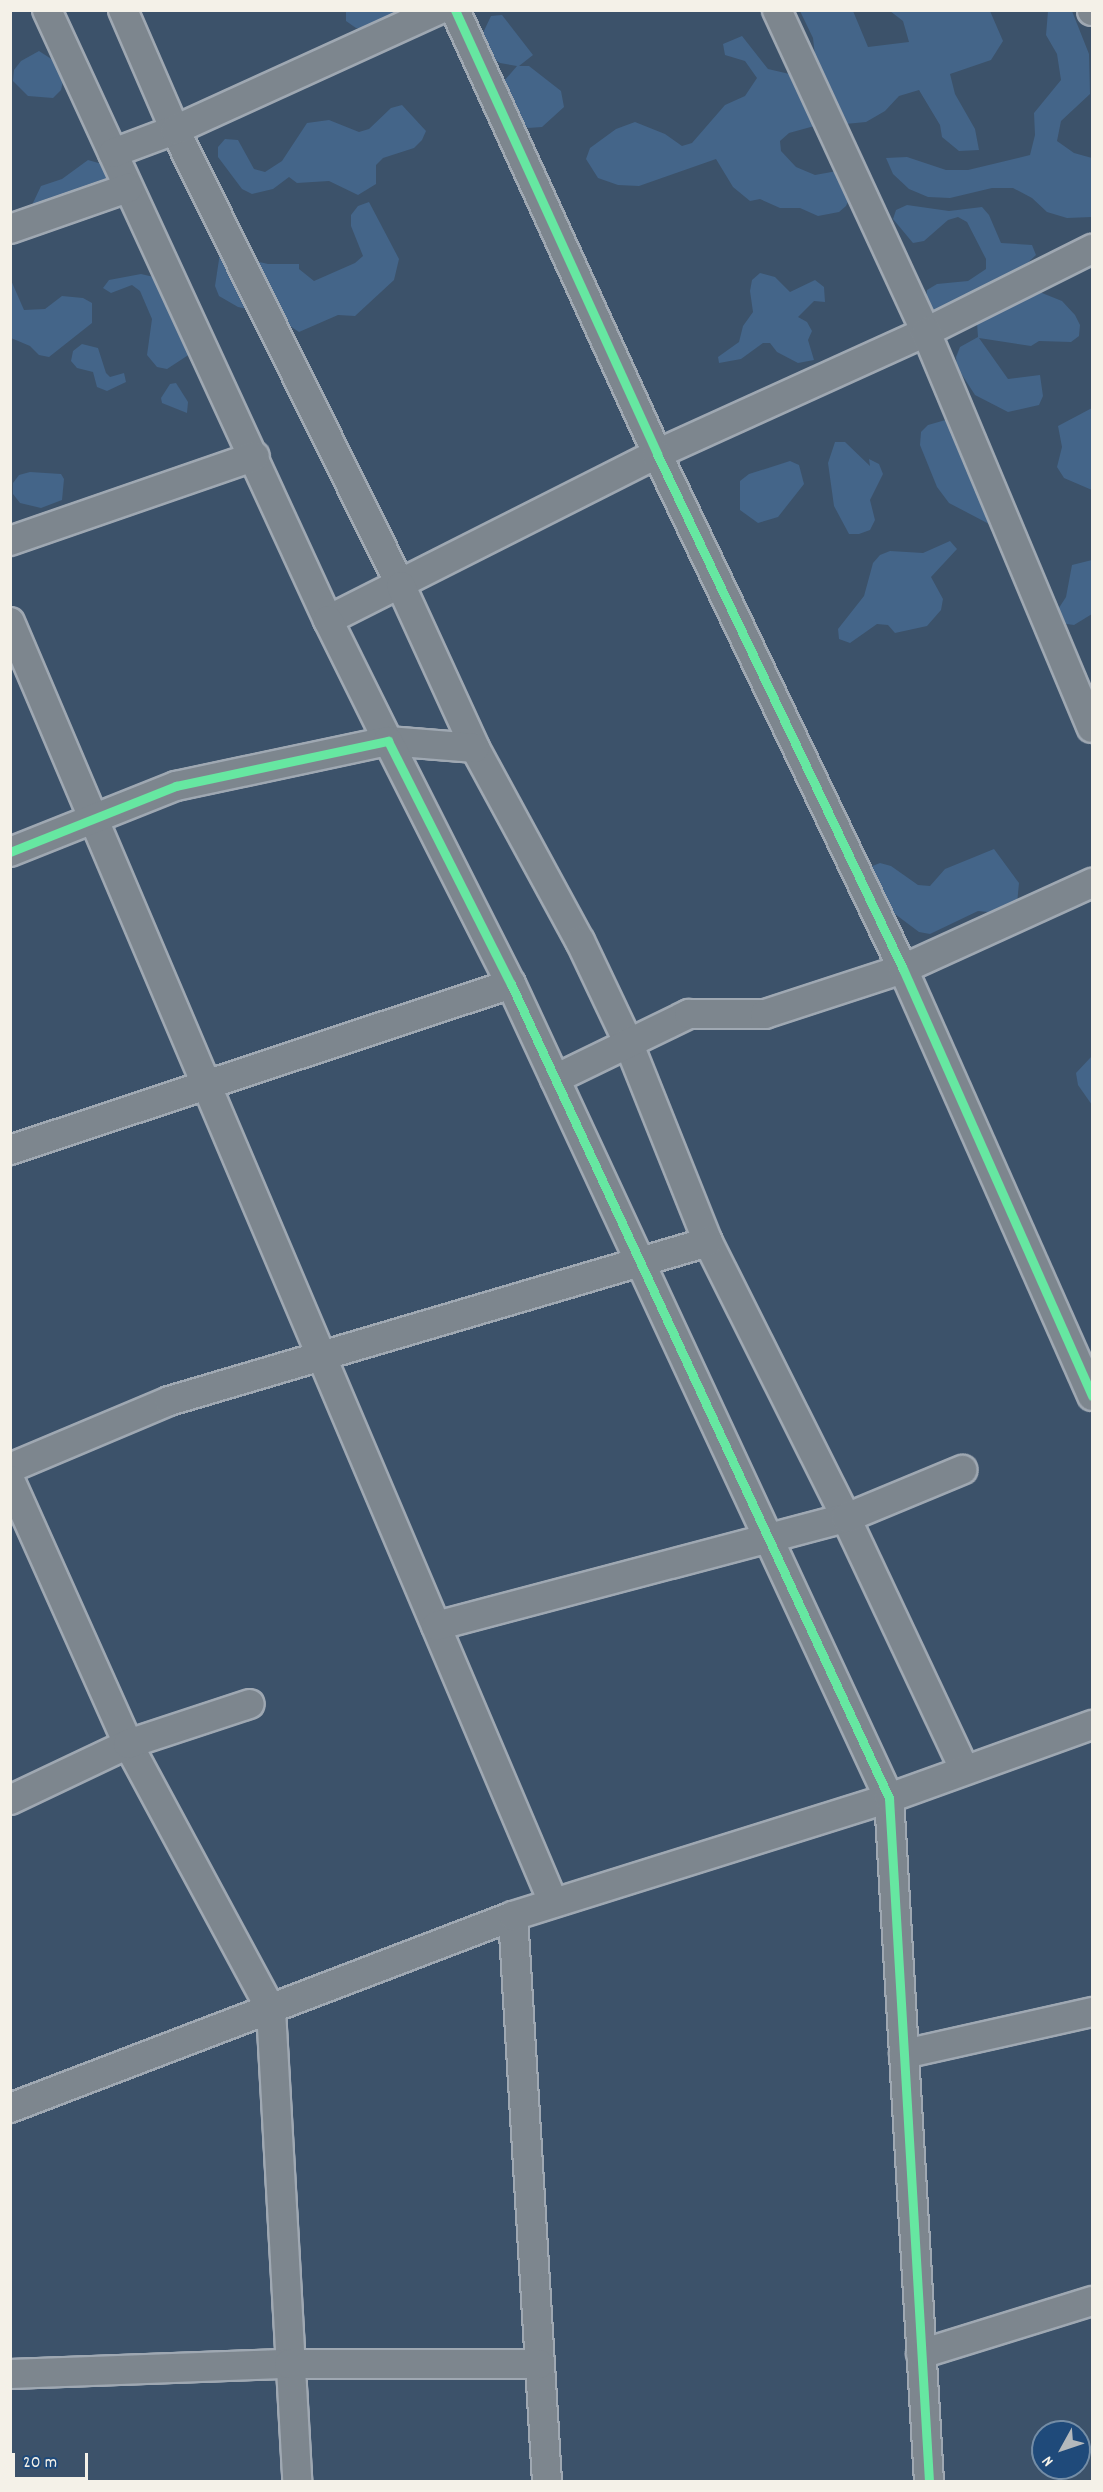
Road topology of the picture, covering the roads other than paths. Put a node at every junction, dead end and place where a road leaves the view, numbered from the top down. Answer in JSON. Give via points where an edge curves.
{"nodes":[{"id":1,"x":47,"y":10,"type":"edge"},
{"id":2,"x":123,"y":10,"type":"edge"},
{"id":3,"x":438,"y":10,"type":"edge"},
{"id":4,"x":455,"y":10,"type":"edge"},
{"id":5,"x":777,"y":10,"type":"edge"},
{"id":6,"x":175,"y":130,"type":"junction"},
{"id":7,"x":113,"y":153,"type":"junction"},
{"id":8,"x":128,"y":188,"type":"junction"},
{"id":9,"x":10,"y":229,"type":"edge"},
{"id":10,"x":1092,"y":249,"type":"edge"},
{"id":11,"x":926,"y":332,"type":"junction"},
{"id":12,"x":657,"y":454,"type":"junction"},
{"id":13,"x":255,"y":456,"type":"junction"},
{"id":14,"x":10,"y":541,"type":"edge"},
{"id":15,"x":401,"y":586,"type":"junction"},
{"id":16,"x":328,"y":620,"type":"junction"},
{"id":17,"x":10,"y":622,"type":"edge"},
{"id":18,"x":1092,"y":728,"type":"edge"},
{"id":19,"x":388,"y":741,"type":"junction"},
{"id":20,"x":475,"y":748,"type":"junction"},
{"id":21,"x":96,"y":816,"type":"junction"},
{"id":22,"x":10,"y":852,"type":"edge"},
{"id":23,"x":1092,"y":883,"type":"edge"},
{"id":24,"x":903,"y":969,"type":"junction"},
{"id":25,"x":511,"y":984,"type":"junction"},
{"id":26,"x":627,"y":1042,"type":"junction"},
{"id":27,"x":555,"y":1079,"type":"junction"},
{"id":28,"x":208,"y":1084,"type":"junction"},
{"id":29,"x":10,"y":1150,"type":"edge"},
{"id":30,"x":708,"y":1242,"type":"junction"},
{"id":31,"x":640,"y":1264,"type":"junction"},
{"id":32,"x":323,"y":1356,"type":"junction"},
{"id":33,"x":1092,"y":1396,"type":"edge"},
{"id":34,"x":10,"y":1468,"type":"edge"},
{"id":35,"x":962,"y":1470,"type":"dead end"},
{"id":36,"x":10,"y":1480,"type":"edge"},
{"id":37,"x":846,"y":1518,"type":"junction"},
{"id":38,"x":768,"y":1537,"type":"junction"},
{"id":39,"x":436,"y":1626,"type":"junction"},
{"id":40,"x":250,"y":1704,"type":"dead end"},
{"id":41,"x":1092,"y":1725,"type":"edge"},
{"id":42,"x":128,"y":1744,"type":"junction"},
{"id":43,"x":964,"y":1769,"type":"junction"},
{"id":44,"x":889,"y":1798,"type":"junction"},
{"id":45,"x":10,"y":1800,"type":"edge"},
{"id":46,"x":554,"y":1902,"type":"junction"},
{"id":47,"x":513,"y":1916,"type":"junction"},
{"id":48,"x":271,"y":2010,"type":"junction"},
{"id":49,"x":1092,"y":2012,"type":"edge"},
{"id":50,"x":904,"y":2054,"type":"junction"},
{"id":51,"x":10,"y":2108,"type":"edge"},
{"id":52,"x":1092,"y":2301,"type":"edge"},
{"id":53,"x":921,"y":2354,"type":"junction"},
{"id":54,"x":289,"y":2364,"type":"junction"},
{"id":55,"x":538,"y":2364,"type":"junction"},
{"id":56,"x":10,"y":2374,"type":"edge"},
{"id":57,"x":297,"y":2481,"type":"edge"},
{"id":58,"x":547,"y":2481,"type":"edge"},
{"id":59,"x":929,"y":2481,"type":"edge"}],
"edges":[{"from":1,"to":7,"type":"street"},
{"from":2,"to":6,"type":"street"},
{"from":3,"to":6,"type":"street"},
{"from":4,"to":12,"type":"street"},
{"from":5,"to":11,"type":"street"},
{"from":6,"to":7,"type":"street"},
{"from":6,"to":15,"type":"street"},
{"from":7,"to":8,"type":"street"},
{"from":8,"to":9,"type":"street"},
{"from":8,"to":13,"type":"street"},
{"from":10,"to":11,"type":"street"},
{"from":11,"to":12,"type":"street"},
{"from":11,"to":18,"type":"street"},
{"from":12,"to":15,"type":"street"},
{"from":12,"to":24,"type":"street"},
{"from":13,"to":14,"type":"street"},
{"from":13,"to":16,"type":"street"},
{"from":15,"to":16,"type":"street"},
{"from":15,"to":20,"type":"street"},
{"from":16,"to":19,"type":"street"},
{"from":17,"to":21,"type":"street"},
{"from":19,"to":20,"type":"street"},
{"from":19,"to":21,"type":"street","via":[[176,786]]},
{"from":19,"to":25,"type":"street"},
{"from":20,"to":26,"type":"street","via":[[580,940]]},
{"from":21,"to":22,"type":"street"},
{"from":21,"to":28,"type":"street"},
{"from":23,"to":24,"type":"street"},
{"from":24,"to":26,"type":"street","via":[[765,1014],[689,1014]]},
{"from":24,"to":33,"type":"street"},
{"from":25,"to":27,"type":"street"},
{"from":25,"to":28,"type":"street"},
{"from":26,"to":27,"type":"street"},
{"from":26,"to":30,"type":"street"},
{"from":27,"to":31,"type":"street"},
{"from":28,"to":29,"type":"street"},
{"from":28,"to":32,"type":"street"},
{"from":30,"to":31,"type":"street"},
{"from":30,"to":37,"type":"street"},
{"from":31,"to":32,"type":"street"},
{"from":31,"to":38,"type":"street"},
{"from":32,"to":34,"type":"street","via":[[169,1401]]},
{"from":32,"to":39,"type":"street"},
{"from":35,"to":37,"type":"street"},
{"from":36,"to":42,"type":"street"},
{"from":37,"to":38,"type":"street"},
{"from":37,"to":43,"type":"street"},
{"from":38,"to":39,"type":"street"},
{"from":38,"to":44,"type":"street"},
{"from":39,"to":46,"type":"street"},
{"from":40,"to":42,"type":"street"},
{"from":41,"to":43,"type":"street"},
{"from":42,"to":45,"type":"street"},
{"from":42,"to":48,"type":"street"},
{"from":43,"to":44,"type":"street"},
{"from":44,"to":46,"type":"street"},
{"from":44,"to":50,"type":"street"},
{"from":46,"to":47,"type":"street"},
{"from":47,"to":48,"type":"street"},
{"from":47,"to":55,"type":"street"},
{"from":48,"to":51,"type":"street"},
{"from":48,"to":54,"type":"street"},
{"from":49,"to":50,"type":"street"},
{"from":50,"to":53,"type":"street"},
{"from":52,"to":53,"type":"street"},
{"from":53,"to":59,"type":"street"},
{"from":54,"to":55,"type":"street"},
{"from":54,"to":56,"type":"street"},
{"from":54,"to":57,"type":"street"},
{"from":55,"to":58,"type":"street"}]}
